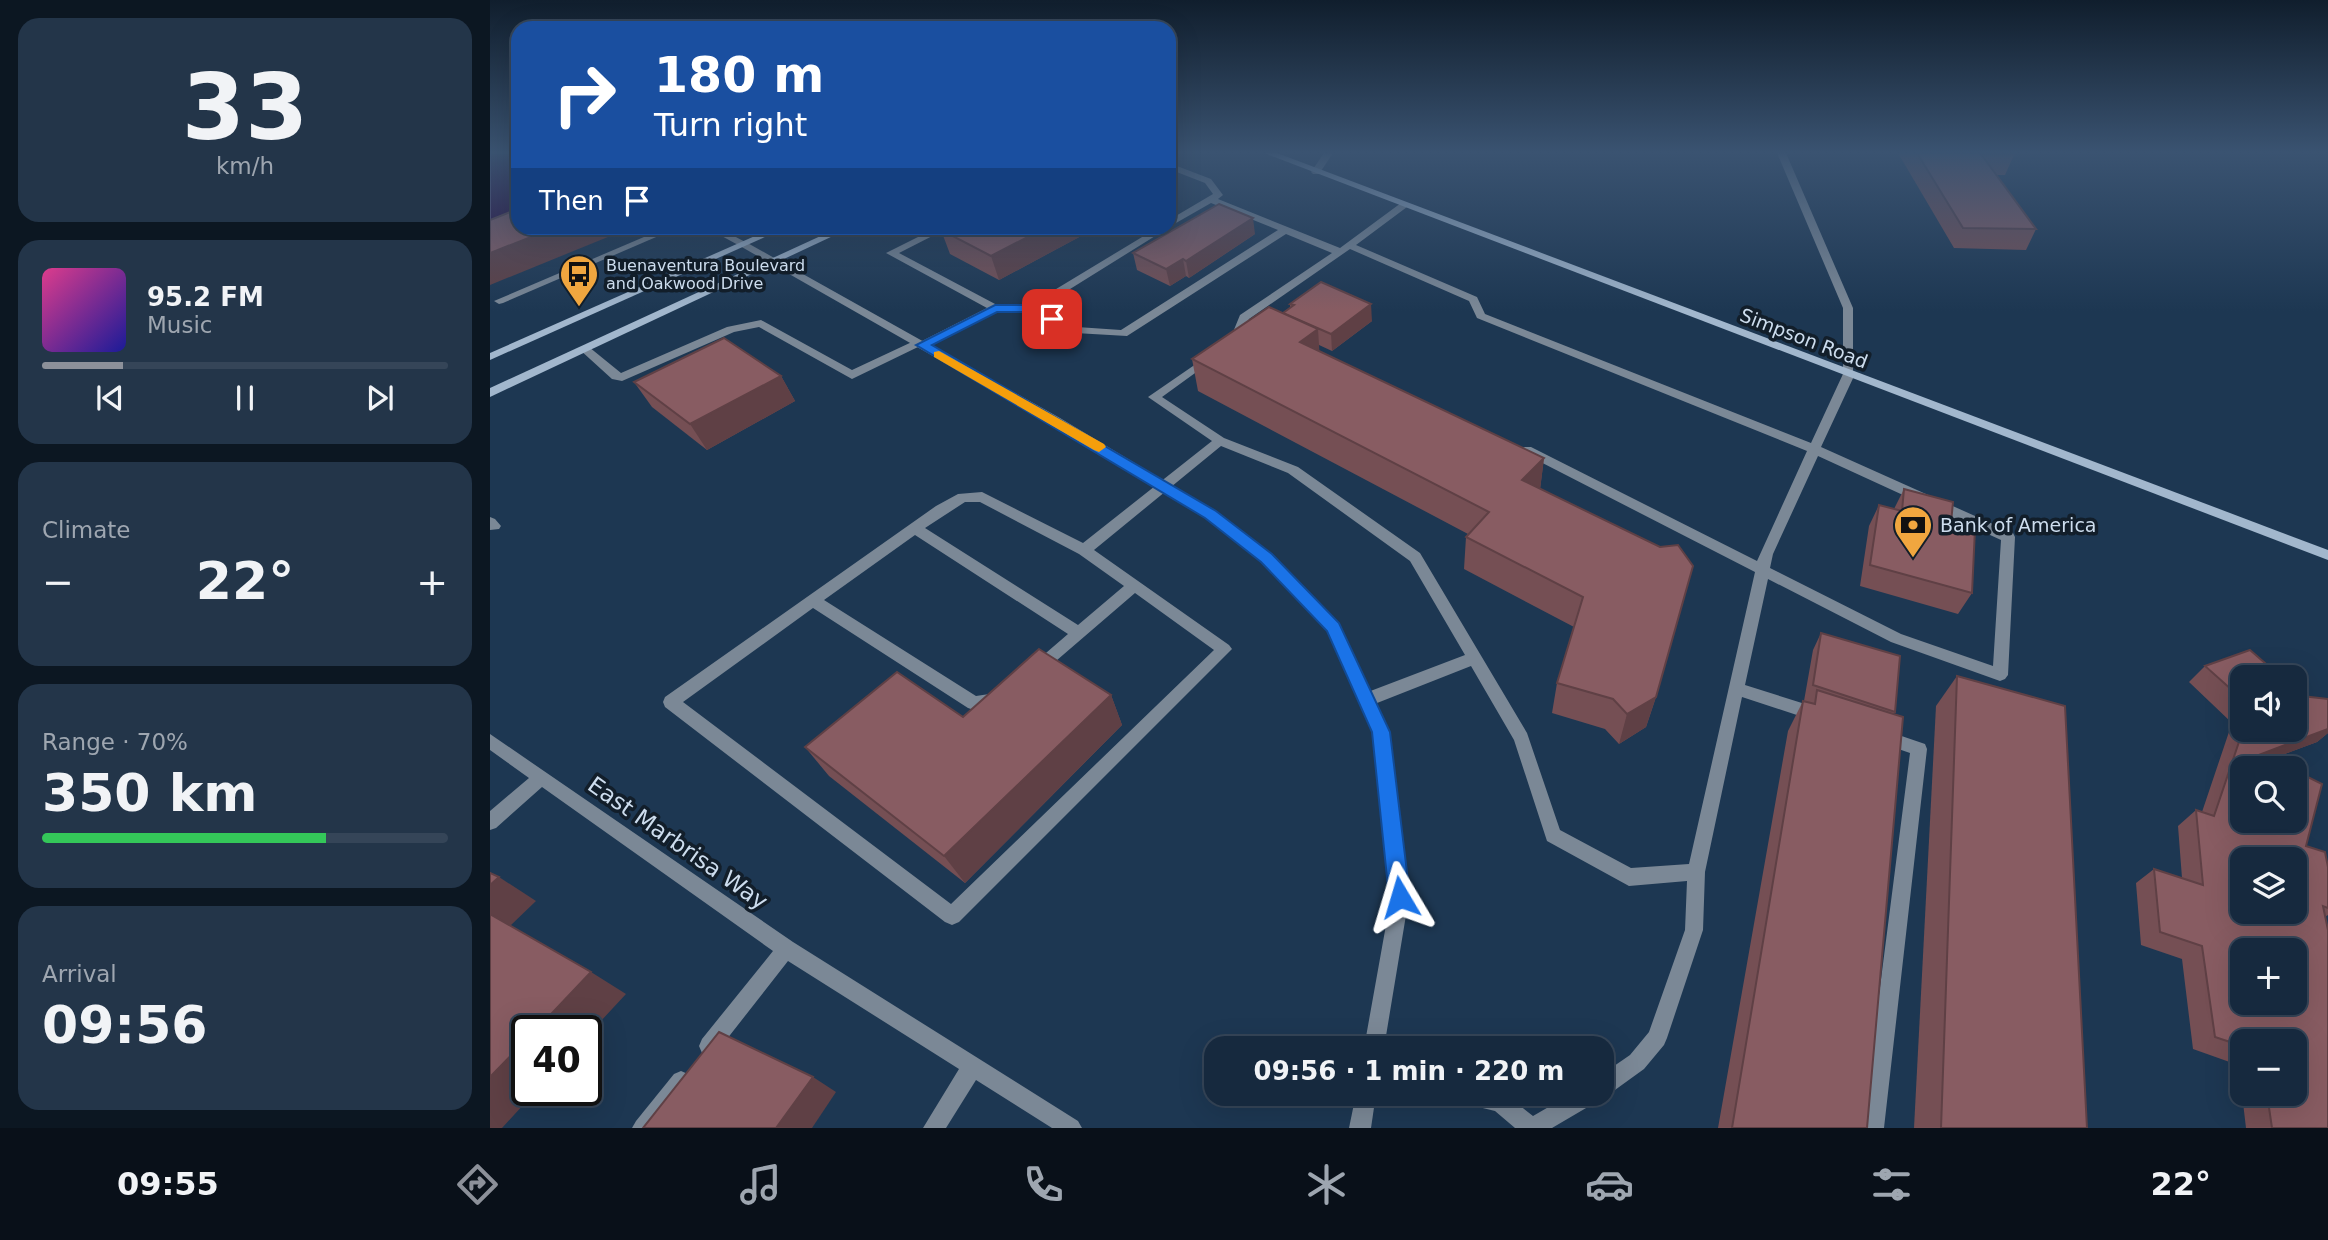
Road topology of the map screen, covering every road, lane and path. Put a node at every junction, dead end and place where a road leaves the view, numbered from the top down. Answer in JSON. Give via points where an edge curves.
{"nodes":[{"id":1,"x":1200,"y":206,"type":"edge"},
{"id":2,"x":1224,"y":206,"type":"edge"},
{"id":3,"x":1403,"y":206,"type":"edge"},
{"id":4,"x":1406,"y":206,"type":"edge"},
{"id":5,"x":1804,"y":206,"type":"edge"},
{"id":6,"x":1176,"y":220,"type":"edge"},
{"id":7,"x":1285,"y":230,"type":"junction"},
{"id":8,"x":655,"y":235,"type":"edge"},
{"id":9,"x":726,"y":235,"type":"edge"},
{"id":10,"x":764,"y":235,"type":"edge"},
{"id":11,"x":831,"y":235,"type":"edge"},
{"id":12,"x":928,"y":235,"type":"edge"},
{"id":13,"x":1152,"y":235,"type":"edge"},
{"id":14,"x":744,"y":244,"type":"junction"},
{"id":15,"x":1345,"y":249,"type":"junction"},
{"id":16,"x":775,"y":262,"type":"junction"},
{"id":17,"x":499,"y":301,"type":"dead end"},
{"id":18,"x":995,"y":308,"type":"junction"},
{"id":19,"x":1030,"y":309,"type":"junction"},
{"id":20,"x":920,"y":344,"type":"junction"},
{"id":21,"x":585,"y":349,"type":"junction"},
{"id":22,"x":490,"y":357,"type":"edge"},
{"id":23,"x":1849,"y":374,"type":"junction"},
{"id":24,"x":490,"y":393,"type":"edge"},
{"id":25,"x":1220,"y":441,"type":"junction"},
{"id":26,"x":1518,"y":446,"type":"edge"},
{"id":27,"x":1814,"y":450,"type":"junction"},
{"id":28,"x":1164,"y":486,"type":"junction"},
{"id":29,"x":915,"y":528,"type":"junction"},
{"id":30,"x":1084,"y":550,"type":"junction"},
{"id":31,"x":2328,"y":555,"type":"edge"},
{"id":32,"x":1762,"y":569,"type":"junction"},
{"id":33,"x":1134,"y":586,"type":"junction"},
{"id":34,"x":814,"y":601,"type":"junction"},
{"id":35,"x":1078,"y":633,"type":"junction"},
{"id":36,"x":1474,"y":658,"type":"junction"},
{"id":37,"x":1029,"y":676,"type":"edge"},
{"id":38,"x":1736,"y":689,"type":"junction"},
{"id":39,"x":1009,"y":692,"type":"edge"},
{"id":40,"x":1366,"y":700,"type":"junction"},
{"id":41,"x":1828,"y":719,"type":"edge"},
{"id":42,"x":1867,"y":732,"type":"edge"},
{"id":43,"x":490,"y":741,"type":"edge"},
{"id":44,"x":542,"y":777,"type":"junction"},
{"id":45,"x":490,"y":822,"type":"edge"},
{"id":46,"x":1696,"y":872,"type":"junction"},
{"id":47,"x":786,"y":948,"type":"junction"},
{"id":48,"x":1376,"y":1036,"type":"edge"},
{"id":49,"x":973,"y":1066,"type":"junction"},
{"id":50,"x":1614,"y":1079,"type":"edge"},
{"id":51,"x":1364,"y":1106,"type":"edge"},
{"id":52,"x":1505,"y":1106,"type":"edge"},
{"id":53,"x":1570,"y":1106,"type":"edge"},
{"id":54,"x":643,"y":1128,"type":"edge"},
{"id":55,"x":934,"y":1128,"type":"edge"},
{"id":56,"x":1071,"y":1128,"type":"edge"},
{"id":57,"x":1360,"y":1128,"type":"edge"},
{"id":58,"x":1532,"y":1128,"type":"edge"},
{"id":59,"x":1873,"y":1128,"type":"edge"}],
"edges":[{"from":1,"to":6,"type":"street"},
{"from":2,"to":7,"type":"street"},
{"from":3,"to":15,"type":"street"},
{"from":4,"to":23,"type":"main road","name":"Simpson Road"},
{"from":5,"to":23,"type":"street","via":[[1848,308]]},
{"from":7,"to":15,"type":"street"},
{"from":7,"to":19,"type":"street","via":[[1123,334],[1075,330]]},
{"from":8,"to":17,"type":"street"},
{"from":9,"to":14,"type":"street"},
{"from":10,"to":14,"type":"main road"},
{"from":11,"to":16,"type":"main road"},
{"from":12,"to":18,"type":"street","via":[[891,253]]},
{"from":13,"to":19,"type":"street"},
{"from":14,"to":16,"type":"street"},
{"from":14,"to":22,"type":"main road"},
{"from":15,"to":25,"type":"street","via":[[1250,320],[1236,339],[1154,397]]},
{"from":15,"to":27,"type":"street","via":[[1473,299],[1481,316]]},
{"from":16,"to":20,"type":"street"},
{"from":16,"to":21,"type":"main road"},
{"from":18,"to":19,"type":"street"},
{"from":18,"to":20,"type":"street"},
{"from":20,"to":21,"type":"street","via":[[852,375],[761,323],[730,329],[622,377]]},
{"from":20,"to":28,"type":"street"},
{"from":21,"to":24,"type":"main road"},
{"from":23,"to":27,"type":"street"},
{"from":23,"to":31,"type":"main road","name":"Simpson Road"},
{"from":25,"to":28,"type":"street"},
{"from":25,"to":36,"type":"street","via":[[1293,470],[1415,557]]},
{"from":26,"to":32,"type":"street"},
{"from":27,"to":32,"type":"street"},
{"from":27,"to":32,"type":"street","via":[[2008,537],[2000,675],[1896,638]]},
{"from":28,"to":30,"type":"street"},
{"from":28,"to":40,"type":"street","via":[[1266,558],[1333,627]]},
{"from":29,"to":30,"type":"street","via":[[963,498],[982,497]]},
{"from":29,"to":34,"type":"street"},
{"from":29,"to":35,"type":"street"},
{"from":30,"to":33,"type":"street"},
{"from":32,"to":38,"type":"street"},
{"from":33,"to":34,"type":"street","via":[[1224,649],[952,916],[671,702]]},
{"from":33,"to":35,"type":"street"},
{"from":34,"to":39,"type":"street","via":[[974,703],[994,702]]},
{"from":35,"to":37,"type":"street"},
{"from":36,"to":40,"type":"street"},
{"from":36,"to":46,"type":"street","via":[[1521,738],[1553,835],[1629,877]]},
{"from":38,"to":41,"type":"street"},
{"from":38,"to":46,"type":"street"},
{"from":40,"to":48,"type":"street","via":[[1381,732],[1400,897]]},
{"from":42,"to":59,"type":"street","via":[[1919,748]]},
{"from":43,"to":44,"type":"street","name":"East Marbrisa Way"},
{"from":44,"to":45,"type":"street"},
{"from":44,"to":47,"type":"street","name":"East Marbrisa Way"},
{"from":46,"to":50,"type":"street","via":[[1694,929],[1657,1038],[1637,1062]]},
{"from":47,"to":49,"type":"street","name":"East Marbrisa Way"},
{"from":47,"to":54,"type":"street"},
{"from":49,"to":55,"type":"street"},
{"from":49,"to":56,"type":"street","name":"East Marbrisa Way"},
{"from":51,"to":57,"type":"street"},
{"from":52,"to":58,"type":"street"},
{"from":53,"to":58,"type":"street"}]}
